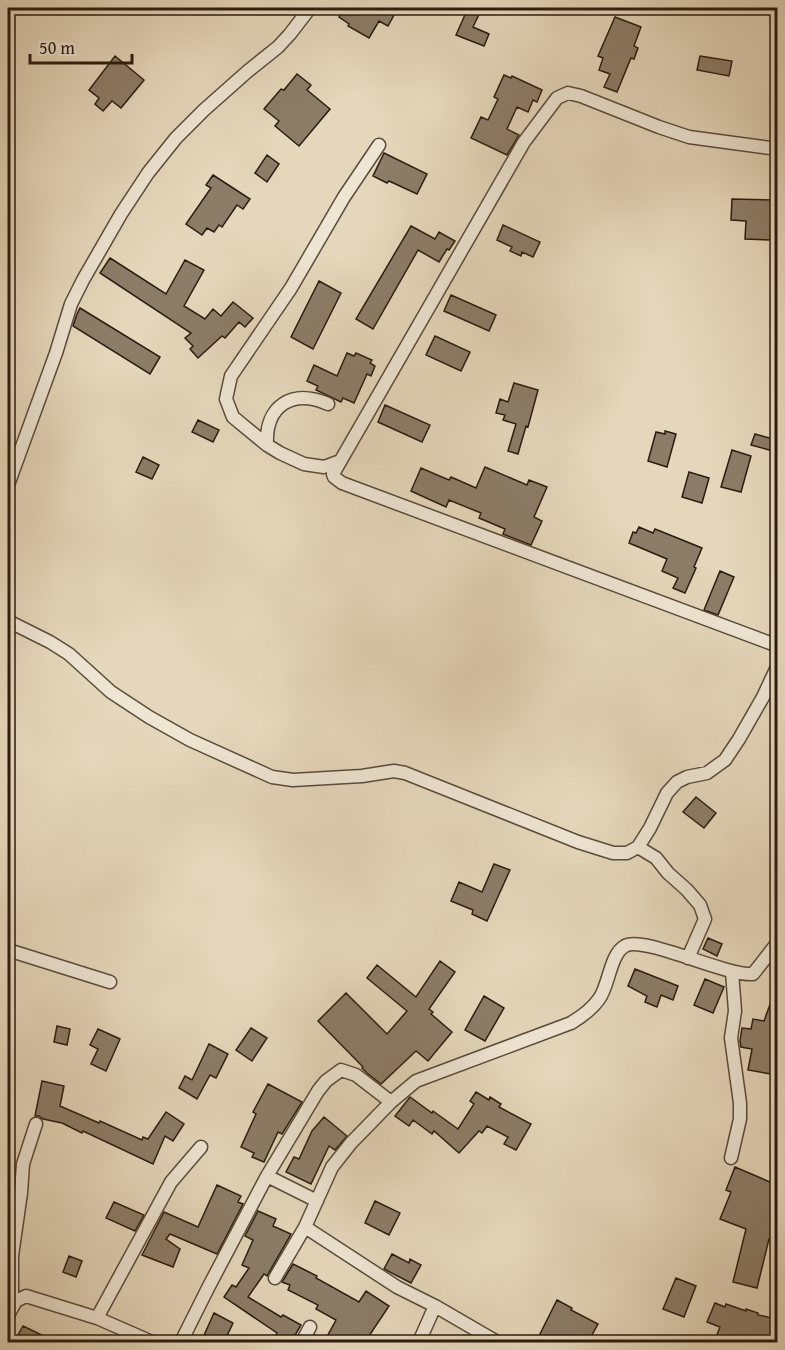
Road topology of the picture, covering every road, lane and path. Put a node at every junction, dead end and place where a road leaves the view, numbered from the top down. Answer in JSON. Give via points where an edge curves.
{"nodes":[{"id":1,"x":310,"y":8,"type":"edge"},
{"id":2,"x":379,"y":145,"type":"dead end"},
{"id":3,"x":777,"y":149,"type":"edge"},
{"id":4,"x":328,"y":404,"type":"dead end"},
{"id":5,"x":267,"y":445,"type":"junction"},
{"id":6,"x":340,"y":461,"type":"junction"},
{"id":7,"x":8,"y":484,"type":"edge"},
{"id":8,"x":8,"y":621,"type":"edge"},
{"id":9,"x":777,"y":646,"type":"edge"},
{"id":10,"x":777,"y":665,"type":"edge"},
{"id":11,"x":638,"y":847,"type":"junction"},
{"id":12,"x":777,"y":942,"type":"edge"},
{"id":13,"x":8,"y":950,"type":"edge"},
{"id":14,"x":688,"y":958,"type":"junction"},
{"id":15,"x":732,"y":972,"type":"junction"},
{"id":16,"x":110,"y":982,"type":"dead end"},
{"id":17,"x":391,"y":1101,"type":"junction"},
{"id":18,"x":36,"y":1124,"type":"dead end"},
{"id":19,"x":201,"y":1147,"type":"dead end"},
{"id":20,"x":731,"y":1158,"type":"dead end"},
{"id":21,"x":267,"y":1176,"type":"junction"},
{"id":22,"x":317,"y":1201,"type":"junction"},
{"id":23,"x":305,"y":1227,"type":"junction"},
{"id":24,"x":275,"y":1278,"type":"dead end"},
{"id":25,"x":435,"y":1306,"type":"junction"},
{"id":26,"x":10,"y":1311,"type":"edge"},
{"id":27,"x":97,"y":1318,"type":"junction"},
{"id":28,"x":310,"y":1327,"type":"dead end"},
{"id":29,"x":152,"y":1342,"type":"edge"},
{"id":30,"x":181,"y":1342,"type":"edge"},
{"id":31,"x":302,"y":1342,"type":"edge"},
{"id":32,"x":419,"y":1342,"type":"edge"},
{"id":33,"x":496,"y":1342,"type":"edge"}],
"edges":[{"from":1,"to":7,"type":"street","via":[[278,46],[176,138],[121,214],[71,304]]},
{"from":2,"to":5,"type":"street","via":[[291,288],[231,376],[226,399],[233,417]]},
{"from":3,"to":6,"type":"street","via":[[689,137],[581,96],[568,93],[557,98],[524,142]]},
{"from":4,"to":5,"type":"street","via":[[302,397],[278,408],[266,432]]},
{"from":5,"to":6,"type":"street","via":[[304,464],[324,467]]},
{"from":6,"to":9,"type":"street","via":[[333,474],[342,483]]},
{"from":8,"to":11,"type":"street","via":[[69,654],[111,692],[149,717],[272,777],[293,780],[405,773],[578,842],[613,853],[627,853]]},
{"from":10,"to":11,"type":"street","via":[[763,697],[725,760],[707,773],[677,782]]},
{"from":11,"to":14,"type":"street","via":[[656,858],[700,905],[705,919]]},
{"from":12,"to":15,"type":"street","via":[[753,974]]},
{"from":13,"to":16,"type":"street"},
{"from":14,"to":15,"type":"street"},
{"from":14,"to":17,"type":"street","via":[[653,947],[626,945],[618,953],[600,999],[577,1020],[416,1081]]},
{"from":15,"to":20,"type":"street","via":[[735,1011],[731,1038],[740,1119]]},
{"from":17,"to":21,"type":"street","via":[[356,1075],[341,1070],[318,1091]]},
{"from":17,"to":22,"type":"street","via":[[332,1167]]},
{"from":18,"to":26,"type":"street","via":[[23,1164]]},
{"from":19,"to":27,"type":"street","via":[[171,1182]]},
{"from":21,"to":22,"type":"street"},
{"from":21,"to":30,"type":"street"},
{"from":22,"to":23,"type":"street"},
{"from":23,"to":24,"type":"street"},
{"from":23,"to":25,"type":"street"},
{"from":25,"to":32,"type":"street"},
{"from":25,"to":33,"type":"street"},
{"from":26,"to":27,"type":"street","via":[[16,1301],[26,1296]]},
{"from":27,"to":29,"type":"street"},
{"from":28,"to":31,"type":"street"}]}
